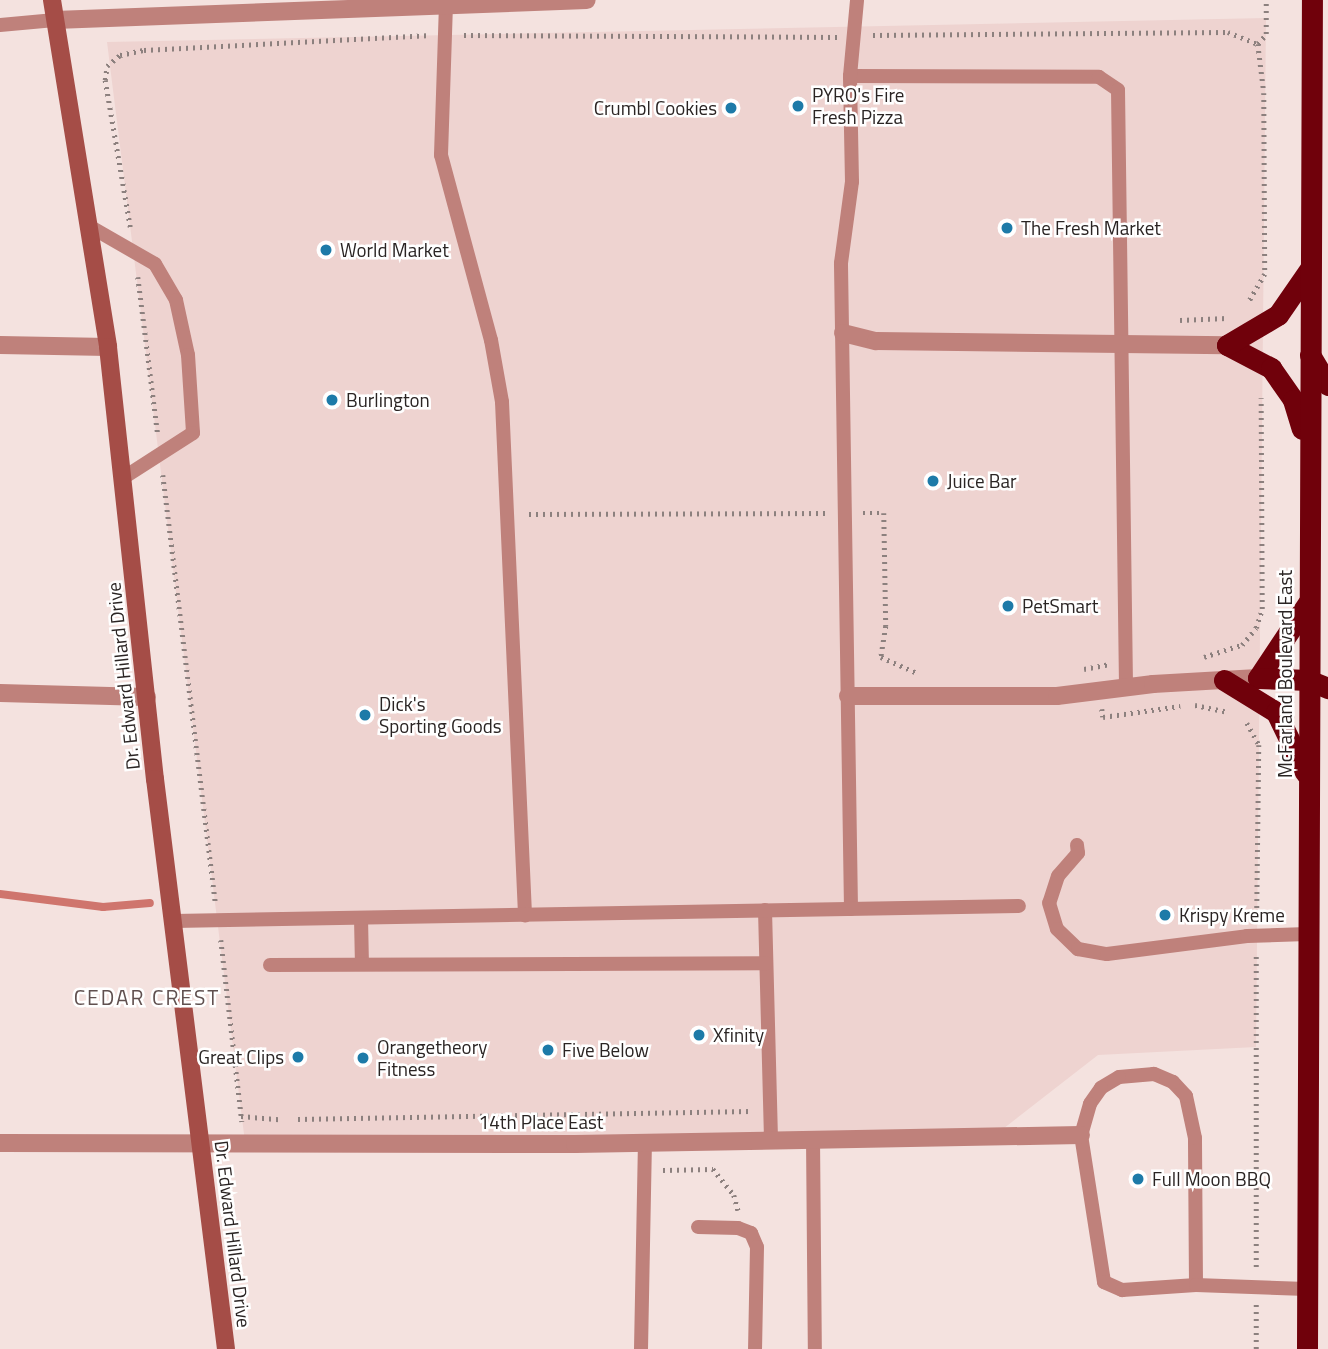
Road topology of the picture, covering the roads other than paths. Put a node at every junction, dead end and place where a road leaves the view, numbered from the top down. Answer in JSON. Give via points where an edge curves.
{"nodes":[{"id":1,"x":51,"y":0,"type":"edge"},
{"id":2,"x":587,"y":0,"type":"edge"},
{"id":3,"x":857,"y":0,"type":"edge"},
{"id":4,"x":1312,"y":0,"type":"edge"},
{"id":5,"x":446,"y":4,"type":"junction"},
{"id":6,"x":55,"y":20,"type":"junction"},
{"id":7,"x":0,"y":25,"type":"edge"},
{"id":8,"x":850,"y":76,"type":"junction"},
{"id":9,"x":89,"y":226,"type":"junction"},
{"id":10,"x":1309,"y":270,"type":"junction"},
{"id":11,"x":843,"y":333,"type":"junction"},
{"id":12,"x":0,"y":345,"type":"edge"},
{"id":13,"x":1227,"y":345,"type":"junction"},
{"id":14,"x":1121,"y":346,"type":"junction"},
{"id":15,"x":108,"y":347,"type":"junction"},
{"id":16,"x":1309,"y":353,"type":"junction"},
{"id":17,"x":1328,"y":385,"type":"edge"},
{"id":18,"x":1308,"y":447,"type":"junction"},
{"id":19,"x":122,"y":478,"type":"junction"},
{"id":20,"x":1308,"y":603,"type":"junction"},
{"id":21,"x":1258,"y":678,"type":"junction"},
{"id":22,"x":1224,"y":680,"type":"junction"},
{"id":23,"x":1308,"y":680,"type":"junction"},
{"id":24,"x":1126,"y":688,"type":"junction"},
{"id":25,"x":1328,"y":688,"type":"edge"},
{"id":26,"x":0,"y":693,"type":"edge"},
{"id":27,"x":848,"y":696,"type":"junction"},
{"id":28,"x":147,"y":697,"type":"junction"},
{"id":29,"x":1307,"y":776,"type":"junction"},
{"id":30,"x":1077,"y":845,"type":"dead end"},
{"id":31,"x":1019,"y":906,"type":"dead end"},
{"id":32,"x":851,"y":909,"type":"junction"},
{"id":33,"x":765,"y":910,"type":"junction"},
{"id":34,"x":524,"y":915,"type":"junction"},
{"id":35,"x":361,"y":918,"type":"junction"},
{"id":36,"x":174,"y":921,"type":"junction"},
{"id":37,"x":1307,"y":934,"type":"junction"},
{"id":38,"x":766,"y":963,"type":"junction"},
{"id":39,"x":362,"y":964,"type":"junction"},
{"id":40,"x":270,"y":965,"type":"dead end"},
{"id":41,"x":1081,"y":1135,"type":"junction"},
{"id":42,"x":771,"y":1138,"type":"junction"},
{"id":43,"x":813,"y":1139,"type":"junction"},
{"id":44,"x":201,"y":1141,"type":"junction"},
{"id":45,"x":645,"y":1142,"type":"junction"},
{"id":46,"x":0,"y":1143,"type":"edge"},
{"id":47,"x":698,"y":1227,"type":"dead end"},
{"id":48,"x":1196,"y":1285,"type":"junction"},
{"id":49,"x":1306,"y":1289,"type":"junction"},
{"id":50,"x":1306,"y":1319,"type":"junction"},
{"id":51,"x":226,"y":1349,"type":"edge"},
{"id":52,"x":641,"y":1349,"type":"edge"},
{"id":53,"x":755,"y":1349,"type":"edge"},
{"id":54,"x":815,"y":1349,"type":"edge"},
{"id":55,"x":1297,"y":1349,"type":"edge"},
{"id":56,"x":1307,"y":1349,"type":"edge"}],
"edges":[{"from":1,"to":6,"type":"street","name":"Dr. Edward Hillard Drive"},
{"from":2,"to":5,"type":"street"},
{"from":3,"to":8,"type":"lane"},
{"from":4,"to":10,"type":"highway","name":"McFarland Boulevard East"},
{"from":5,"to":6,"type":"street"},
{"from":5,"to":34,"type":"lane","via":[[441,155],[491,340],[502,402]]},
{"from":6,"to":7,"type":"lane"},
{"from":6,"to":9,"type":"street","name":"Dr. Edward Hillard Drive"},
{"from":8,"to":11,"type":"lane","via":[[852,182],[841,263]]},
{"from":8,"to":14,"type":"lane","via":[[1099,77],[1118,90]]},
{"from":9,"to":15,"type":"street","name":"Dr. Edward Hillard Drive"},
{"from":9,"to":19,"type":"lane","via":[[155,264],[176,300],[188,355],[193,433]]},
{"from":10,"to":13,"type":"highway","via":[[1278,315]]},
{"from":10,"to":16,"type":"highway","name":"McFarland Boulevard East"},
{"from":11,"to":14,"type":"street","via":[[876,341]]},
{"from":11,"to":27,"type":"lane"},
{"from":12,"to":15,"type":"street"},
{"from":13,"to":14,"type":"street"},
{"from":13,"to":18,"type":"highway","via":[[1271,368],[1293,400]]},
{"from":14,"to":24,"type":"lane"},
{"from":15,"to":19,"type":"street","name":"Dr. Edward Hillard Drive"},
{"from":16,"to":17,"type":"highway"},
{"from":16,"to":18,"type":"highway","name":"McFarland Boulevard East"},
{"from":18,"to":20,"type":"highway","name":"McFarland Boulevard East"},
{"from":19,"to":28,"type":"street","name":"Dr. Edward Hillard Drive"},
{"from":20,"to":21,"type":"highway"},
{"from":20,"to":23,"type":"highway","name":"McFarland Boulevard East"},
{"from":21,"to":22,"type":"street"},
{"from":21,"to":23,"type":"highway"},
{"from":22,"to":24,"type":"street"},
{"from":22,"to":29,"type":"highway","via":[[1276,712]]},
{"from":23,"to":25,"type":"highway"},
{"from":23,"to":29,"type":"highway","name":"McFarland Boulevard East"},
{"from":24,"to":27,"type":"street","via":[[1057,696]]},
{"from":26,"to":28,"type":"street"},
{"from":27,"to":32,"type":"lane"},
{"from":28,"to":36,"type":"street","name":"Dr. Edward Hillard Drive"},
{"from":29,"to":37,"type":"highway","name":"McFarland Boulevard East"},
{"from":30,"to":37,"type":"lane","via":[[1078,853],[1058,876],[1049,903],[1057,929],[1079,950],[1107,954]]},
{"from":31,"to":32,"type":"lane"},
{"from":32,"to":33,"type":"lane"},
{"from":33,"to":34,"type":"lane"},
{"from":33,"to":38,"type":"lane"},
{"from":34,"to":35,"type":"lane"},
{"from":35,"to":36,"type":"lane"},
{"from":35,"to":39,"type":"lane"},
{"from":36,"to":44,"type":"street","name":"Dr. Edward Hillard Drive"},
{"from":37,"to":49,"type":"highway","name":"McFarland Boulevard East"},
{"from":38,"to":39,"type":"lane"},
{"from":38,"to":42,"type":"lane"},
{"from":39,"to":40,"type":"lane"},
{"from":41,"to":43,"type":"street","name":"14th Place East"},
{"from":41,"to":48,"type":"lane","via":[[1104,1282],[1122,1290]]},
{"from":41,"to":48,"type":"lane","via":[[1090,1104],[1101,1088],[1119,1077],[1154,1074],[1173,1082],[1186,1096],[1195,1138]]},
{"from":42,"to":43,"type":"street","name":"14th Place East"},
{"from":42,"to":45,"type":"street","name":"14th Place East"},
{"from":43,"to":54,"type":"lane"},
{"from":44,"to":45,"type":"street","name":"14th Place East"},
{"from":44,"to":46,"type":"street","name":"14th Place East"},
{"from":44,"to":51,"type":"street","name":"Dr. Edward Hillard Drive"},
{"from":45,"to":52,"type":"lane"},
{"from":47,"to":53,"type":"lane","via":[[738,1228],[751,1233],[757,1247]]},
{"from":48,"to":49,"type":"lane"},
{"from":49,"to":50,"type":"highway","name":"McFarland Boulevard East"},
{"from":50,"to":55,"type":"highway"},
{"from":50,"to":56,"type":"highway","name":"McFarland Boulevard East"}]}
